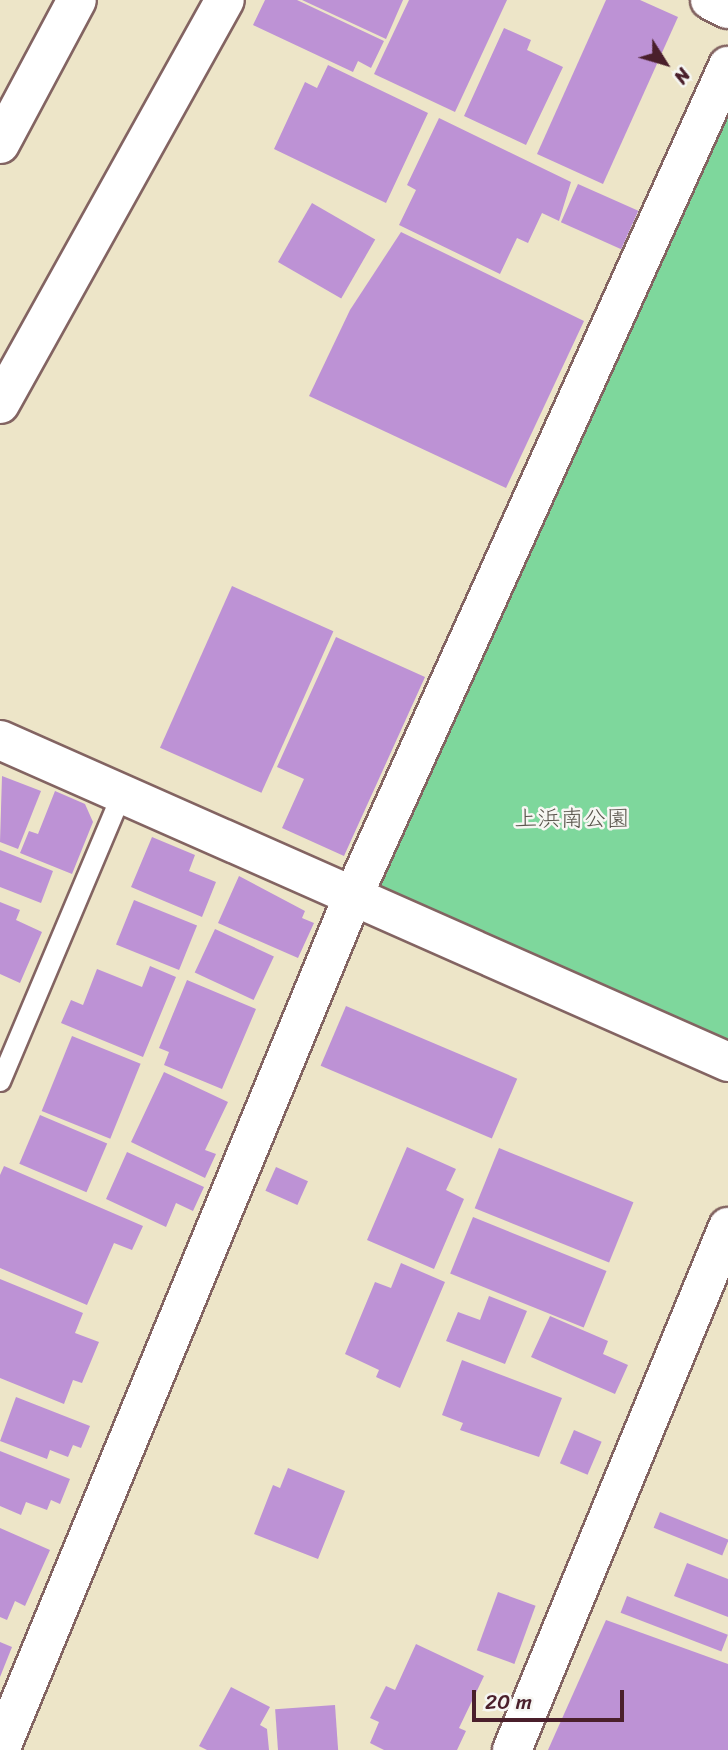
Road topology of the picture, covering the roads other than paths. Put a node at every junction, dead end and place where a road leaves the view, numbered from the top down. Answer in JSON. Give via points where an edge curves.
{"nodes":[{"id":1,"x":77,"y":0,"type":"edge"},
{"id":2,"x":225,"y":0,"type":"edge"},
{"id":3,"x":710,"y":0,"type":"edge"},
{"id":4,"x":728,"y":9,"type":"edge"},
{"id":5,"x":728,"y":66,"type":"edge"},
{"id":6,"x":0,"y":144,"type":"edge"},
{"id":7,"x":0,"y":404,"type":"edge"},
{"id":8,"x":0,"y":740,"type":"edge"},
{"id":9,"x":121,"y":794,"type":"junction"},
{"id":10,"x":354,"y":896,"type":"junction"},
{"id":11,"x":728,"y":1062,"type":"edge"},
{"id":12,"x":0,"y":1082,"type":"edge"},
{"id":13,"x":728,"y":1227,"type":"edge"},
{"id":14,"x":0,"y":1750,"type":"edge"},
{"id":15,"x":512,"y":1750,"type":"edge"}],
"edges":[{"from":1,"to":6,"type":"street"},
{"from":2,"to":7,"type":"street"},
{"from":3,"to":4,"type":"street"},
{"from":5,"to":10,"type":"street"},
{"from":8,"to":9,"type":"street"},
{"from":9,"to":10,"type":"street"},
{"from":9,"to":12,"type":"lane"},
{"from":10,"to":11,"type":"street"},
{"from":10,"to":14,"type":"street"},
{"from":13,"to":15,"type":"street"}]}
